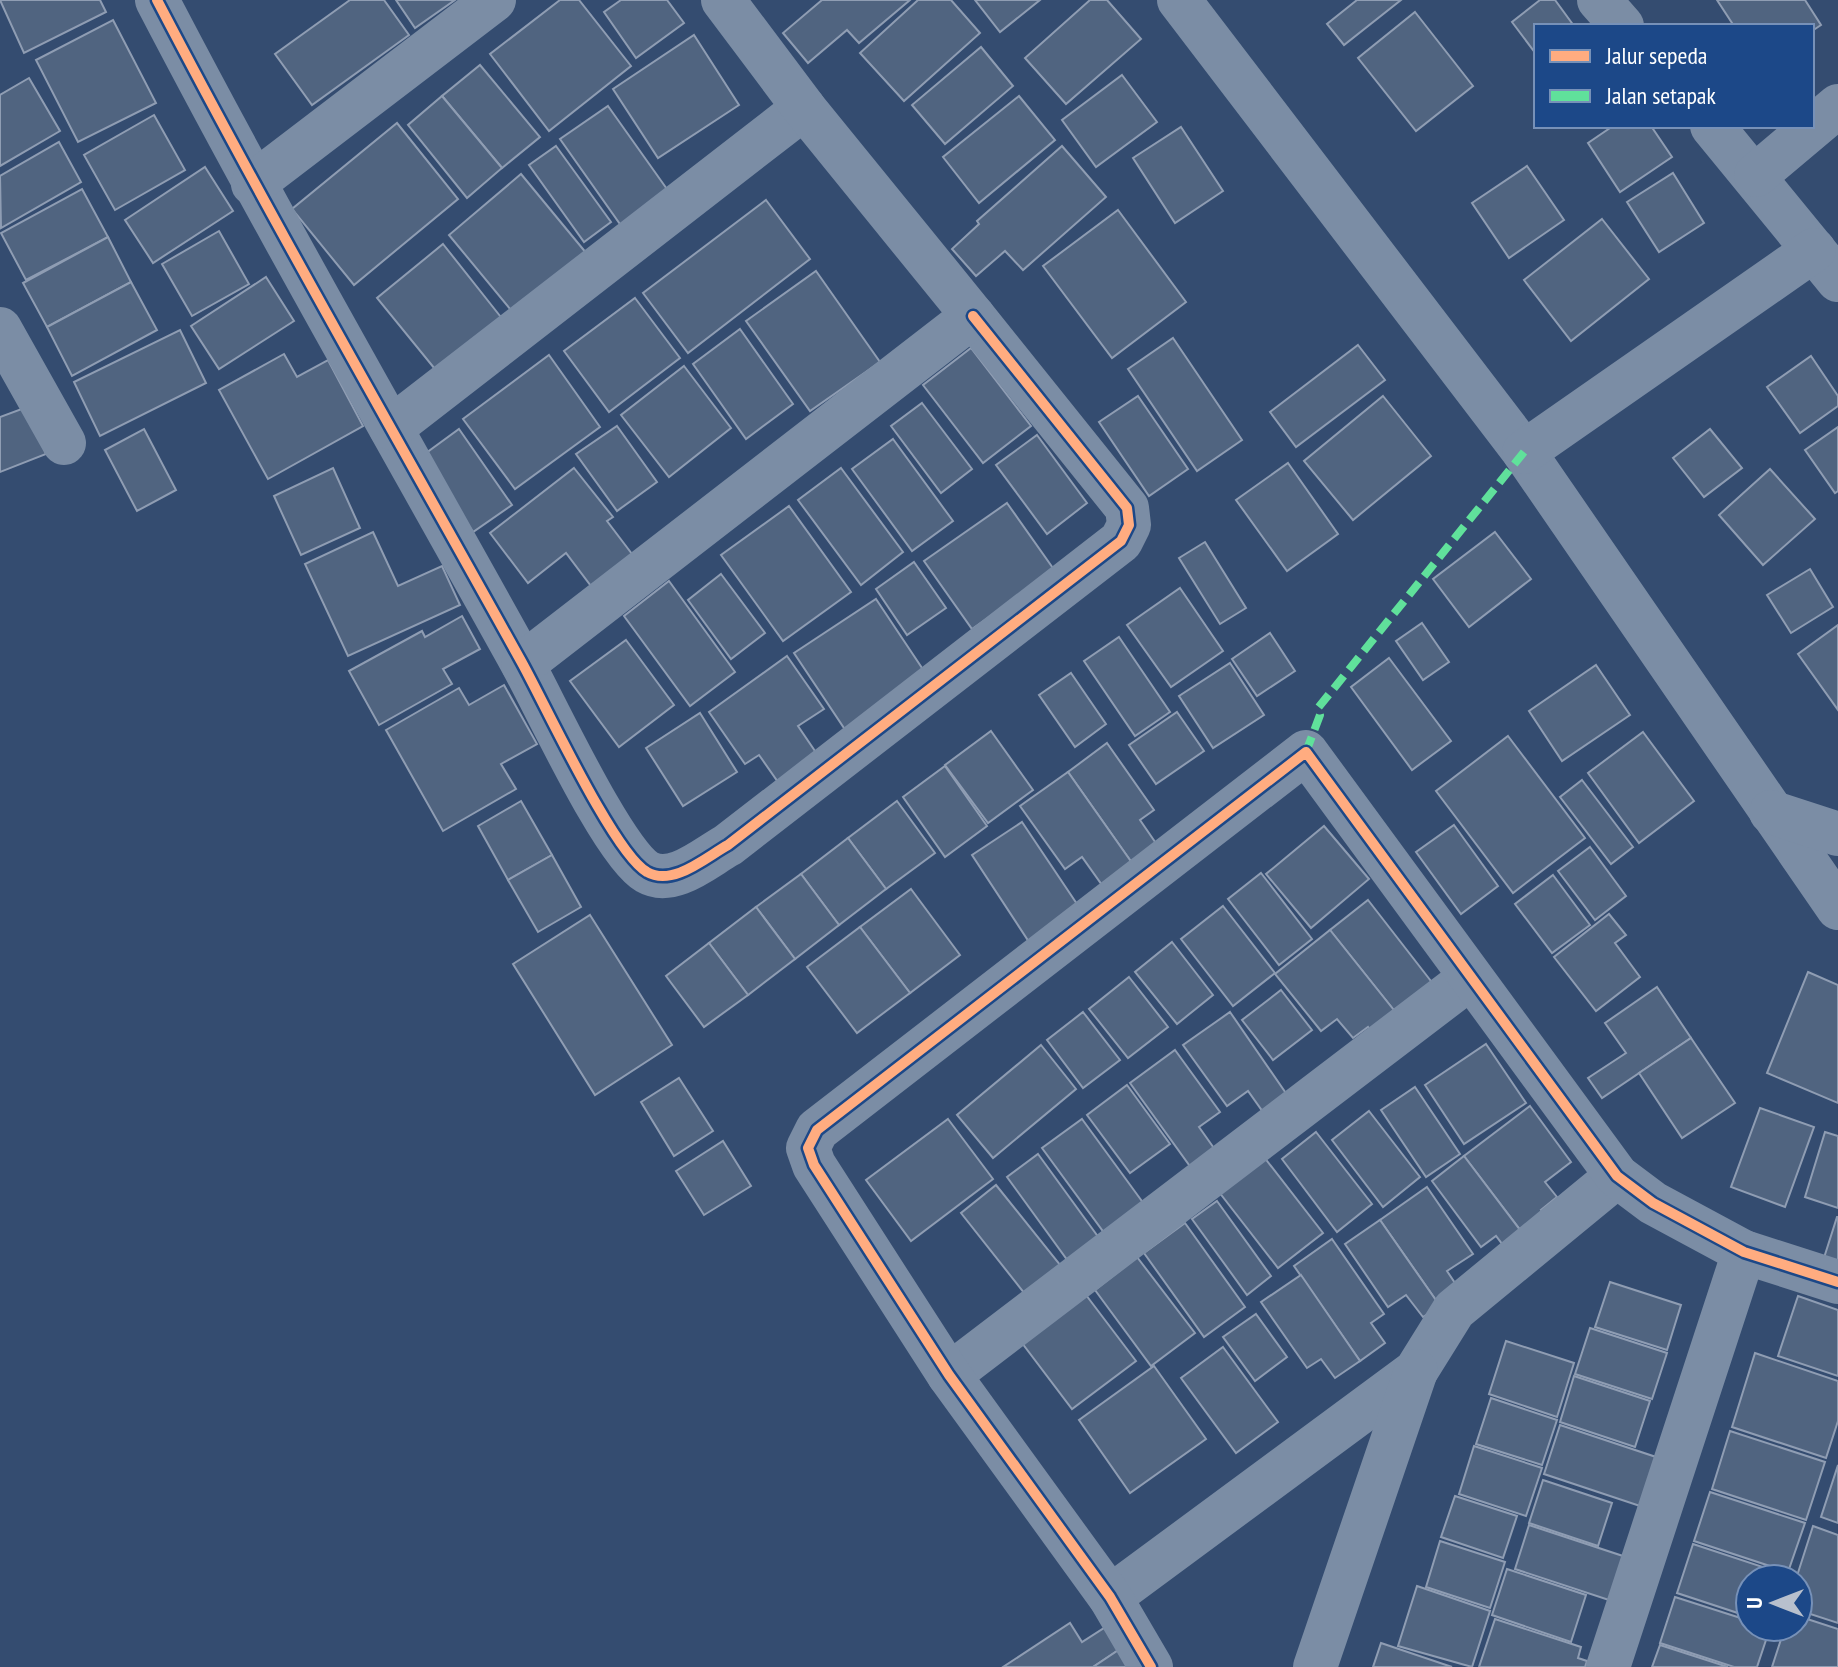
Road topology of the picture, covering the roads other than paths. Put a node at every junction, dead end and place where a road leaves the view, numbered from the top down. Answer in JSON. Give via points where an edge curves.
{"nodes":[{"id":1,"x":157,"y":0,"type":"edge"},
{"id":2,"x":494,"y":0,"type":"edge"},
{"id":3,"x":723,"y":0,"type":"edge"},
{"id":4,"x":1179,"y":0,"type":"edge"},
{"id":5,"x":1599,"y":0,"type":"edge"},
{"id":6,"x":1620,"y":24,"type":"edge"},
{"id":7,"x":1838,"y":106,"type":"edge"},
{"id":8,"x":804,"y":108,"type":"junction"},
{"id":9,"x":1814,"y":126,"type":"edge"},
{"id":10,"x":1714,"y":128,"type":"edge"},
{"id":11,"x":1812,"y":128,"type":"edge"},
{"id":12,"x":1756,"y":175,"type":"junction"},
{"id":13,"x":253,"y":184,"type":"junction"},
{"id":14,"x":1826,"y":265,"type":"edge"},
{"id":15,"x":973,"y":316,"type":"junction"},
{"id":16,"x":0,"y":329,"type":"edge"},
{"id":17,"x":391,"y":428,"type":"junction"},
{"id":18,"x":64,"y":443,"type":"dead end"},
{"id":19,"x":1524,"y":452,"type":"junction"},
{"id":20,"x":523,"y":664,"type":"junction"},
{"id":21,"x":1771,"y":812,"type":"junction"},
{"id":22,"x":1838,"y":834,"type":"edge"},
{"id":23,"x":1838,"y":908,"type":"edge"},
{"id":24,"x":1470,"y":978,"type":"junction"},
{"id":25,"x":1617,"y":1176,"type":"junction"},
{"id":26,"x":1744,"y":1252,"type":"junction"},
{"id":27,"x":1838,"y":1282,"type":"edge"},
{"id":28,"x":1416,"y":1371,"type":"junction"},
{"id":29,"x":949,"y":1375,"type":"junction"},
{"id":30,"x":1110,"y":1597,"type":"junction"},
{"id":31,"x":1151,"y":1667,"type":"edge"},
{"id":32,"x":1315,"y":1667,"type":"edge"},
{"id":33,"x":1608,"y":1667,"type":"edge"}],
"edges":[{"from":1,"to":13,"type":"street"},
{"from":2,"to":13,"type":"street"},
{"from":3,"to":8,"type":"street"},
{"from":4,"to":19,"type":"street"},
{"from":5,"to":6,"type":"street"},
{"from":7,"to":9,"type":"street"},
{"from":8,"to":15,"type":"street"},
{"from":8,"to":17,"type":"street"},
{"from":10,"to":12,"type":"street"},
{"from":11,"to":12,"type":"street"},
{"from":12,"to":14,"type":"street"},
{"from":13,"to":17,"type":"street"},
{"from":14,"to":19,"type":"street"},
{"from":15,"to":20,"type":"street"},
{"from":15,"to":20,"type":"street","via":[[1127,508],[1129,525],[1121,541],[832,768],[728,845],[672,877],[649,874],[623,846]]},
{"from":16,"to":18,"type":"street"},
{"from":17,"to":20,"type":"street"},
{"from":19,"to":21,"type":"street"},
{"from":21,"to":22,"type":"street"},
{"from":21,"to":23,"type":"street"},
{"from":24,"to":25,"type":"street"},
{"from":24,"to":29,"type":"street"},
{"from":24,"to":29,"type":"street","via":[[1306,752],[817,1130],[808,1148],[814,1165]]},
{"from":25,"to":26,"type":"street","via":[[1653,1203]]},
{"from":25,"to":28,"type":"street","via":[[1454,1310]]},
{"from":26,"to":27,"type":"street"},
{"from":26,"to":33,"type":"street"},
{"from":28,"to":30,"type":"street"},
{"from":28,"to":32,"type":"street"},
{"from":29,"to":30,"type":"street"},
{"from":30,"to":31,"type":"street"}]}
